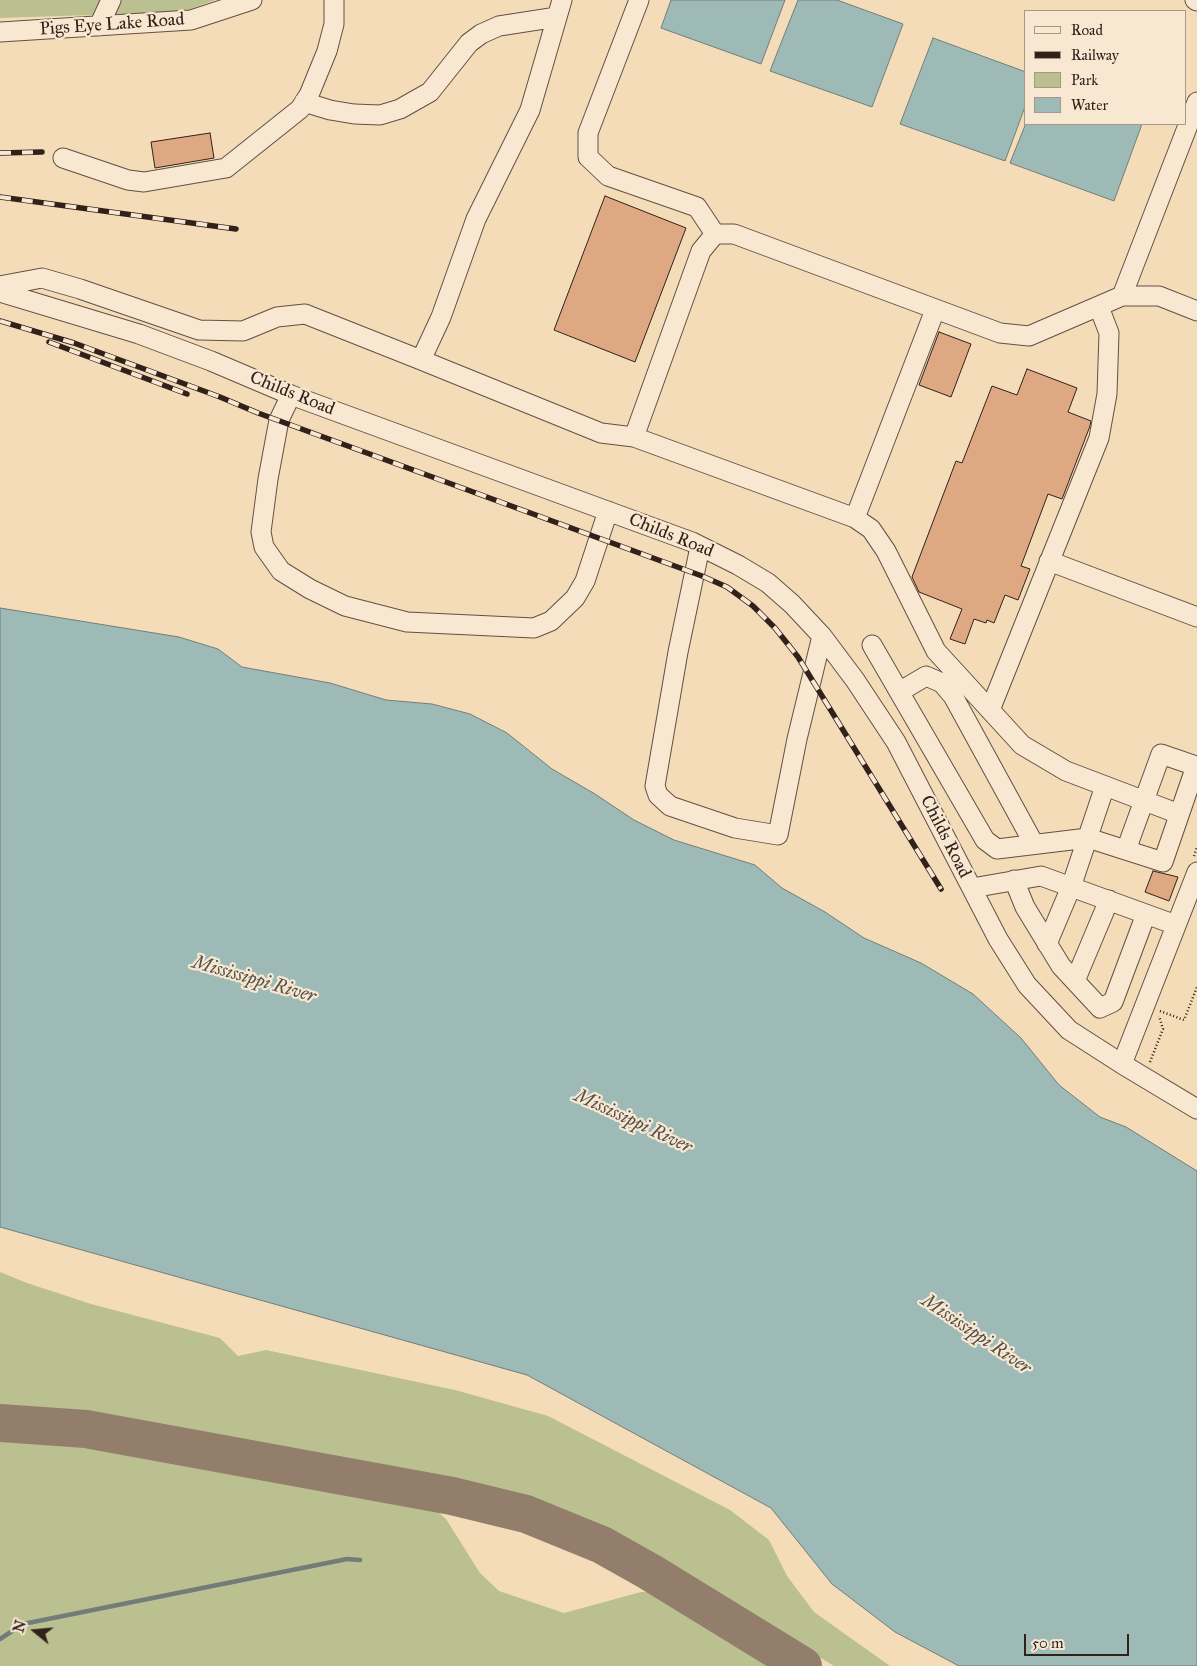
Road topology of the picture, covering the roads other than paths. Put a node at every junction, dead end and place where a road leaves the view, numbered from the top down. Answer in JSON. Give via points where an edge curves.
{"nodes":[{"id":1,"x":111,"y":0,"type":"edge"},
{"id":2,"x":252,"y":0,"type":"edge"},
{"id":3,"x":334,"y":0,"type":"edge"},
{"id":4,"x":639,"y":0,"type":"edge"},
{"id":5,"x":559,"y":8,"type":"edge"},
{"id":6,"x":99,"y":26,"type":"junction"},
{"id":7,"x":0,"y":32,"type":"edge"},
{"id":8,"x":304,"y":102,"type":"junction"},
{"id":9,"x":1197,"y":102,"type":"edge"},
{"id":10,"x":63,"y":158,"type":"dead end"},
{"id":11,"x":715,"y":234,"type":"junction"},
{"id":12,"x":0,"y":286,"type":"edge"},
{"id":13,"x":0,"y":292,"type":"edge"},
{"id":14,"x":1122,"y":296,"type":"junction"},
{"id":15,"x":1099,"y":308,"type":"junction"},
{"id":16,"x":935,"y":310,"type":"junction"},
{"id":17,"x":1197,"y":311,"type":"edge"},
{"id":18,"x":421,"y":360,"type":"junction"},
{"id":19,"x":291,"y":395,"type":"junction"},
{"id":20,"x":634,"y":437,"type":"junction"},
{"id":21,"x":608,"y":511,"type":"junction"},
{"id":22,"x":855,"y":518,"type":"junction"},
{"id":23,"x":700,"y":547,"type":"junction"},
{"id":24,"x":1049,"y":561,"type":"junction"},
{"id":25,"x":1197,"y":617,"type":"edge"},
{"id":26,"x":822,"y":636,"type":"junction"},
{"id":27,"x":872,"y":645,"type":"dead end"},
{"id":28,"x":899,"y":692,"type":"junction"},
{"id":29,"x":990,"y":710,"type":"junction"},
{"id":30,"x":933,"y":750,"type":"junction"},
{"id":31,"x":908,"y":765,"type":"junction"},
{"id":32,"x":1105,"y":786,"type":"junction"},
{"id":33,"x":1145,"y":801,"type":"junction"},
{"id":34,"x":1179,"y":814,"type":"junction"},
{"id":35,"x":1088,"y":838,"type":"junction"},
{"id":36,"x":1034,"y":844,"type":"junction"},
{"id":37,"x":1126,"y":850,"type":"junction"},
{"id":38,"x":1197,"y":872,"type":"edge"},
{"id":39,"x":1014,"y":880,"type":"junction"},
{"id":40,"x":1071,"y":887,"type":"junction"},
{"id":41,"x":972,"y":888,"type":"junction"},
{"id":42,"x":1108,"y":900,"type":"junction"},
{"id":43,"x":1146,"y":914,"type":"junction"},
{"id":44,"x":1176,"y":925,"type":"junction"},
{"id":45,"x":1047,"y":944,"type":"junction"},
{"id":46,"x":1075,"y":981,"type":"junction"},
{"id":47,"x":1122,"y":1064,"type":"junction"},
{"id":48,"x":1197,"y":1109,"type":"edge"}],
"edges":[{"from":1,"to":6,"type":"street"},
{"from":2,"to":6,"type":"street","name":"Pigs Eye Lake Road","via":[[192,20]]},
{"from":3,"to":8,"type":"street","via":[[334,24],[327,51]]},
{"from":4,"to":11,"type":"street","via":[[588,133],[588,157],[608,176],[697,207]]},
{"from":5,"to":8,"type":"street","via":[[481,34],[469,43],[430,92],[400,109],[380,115],[354,114]]},
{"from":5,"to":18,"type":"street","via":[[530,110],[476,219],[441,317]]},
{"from":6,"to":7,"type":"street","name":"Pigs Eye Lake Road"},
{"from":8,"to":10,"type":"street","via":[[300,109],[233,162],[216,171],[144,182],[128,180]]},
{"from":9,"to":14,"type":"street"},
{"from":11,"to":16,"type":"street","via":[[734,234]]},
{"from":11,"to":20,"type":"street","via":[[701,252]]},
{"from":12,"to":18,"type":"street","via":[[42,278],[200,330],[243,331],[277,317],[305,314]]},
{"from":13,"to":19,"type":"street","name":"Childs Road","via":[[139,334]]},
{"from":14,"to":15,"type":"street"},
{"from":14,"to":17,"type":"street","via":[[1159,296]]},
{"from":15,"to":16,"type":"street","via":[[1029,336],[1000,333]]},
{"from":15,"to":24,"type":"street","via":[[1109,333],[1107,394],[1099,438]]},
{"from":16,"to":22,"type":"street"},
{"from":18,"to":20,"type":"street","via":[[601,433]]},
{"from":19,"to":21,"type":"street","name":"Childs Road"},
{"from":19,"to":21,"type":"street","via":[[279,420],[265,496],[261,532],[264,547],[281,571],[345,606],[407,622],[534,628],[551,621],[575,598],[585,581]]},
{"from":20,"to":22,"type":"street"},
{"from":21,"to":23,"type":"street","name":"Childs Road"},
{"from":22,"to":29,"type":"street","via":[[871,529],[886,551],[936,651]]},
{"from":23,"to":26,"type":"street","name":"Childs Road","via":[[768,583]]},
{"from":23,"to":26,"type":"street","via":[[655,786],[658,795],[670,806],[735,828],[778,835]]},
{"from":24,"to":25,"type":"street"},
{"from":24,"to":29,"type":"street"},
{"from":26,"to":31,"type":"street","name":"Childs Road","via":[[855,680]]},
{"from":27,"to":28,"type":"street"},
{"from":28,"to":30,"type":"street"},
{"from":28,"to":36,"type":"street","via":[[926,676],[942,682],[953,696]]},
{"from":29,"to":32,"type":"street","via":[[1022,745],[1066,771]]},
{"from":30,"to":31,"type":"street"},
{"from":30,"to":36,"type":"street","via":[[984,840],[997,849]]},
{"from":31,"to":41,"type":"street","name":"Childs Road"},
{"from":32,"to":33,"type":"street"},
{"from":32,"to":35,"type":"street"},
{"from":33,"to":34,"type":"street"},
{"from":33,"to":34,"type":"street","via":[[1161,754],[1196,766]]},
{"from":33,"to":37,"type":"street"},
{"from":34,"to":37,"type":"street","via":[[1163,862]]},
{"from":35,"to":36,"type":"street"},
{"from":35,"to":37,"type":"street"},
{"from":35,"to":40,"type":"street"},
{"from":38,"to":44,"type":"street"},
{"from":39,"to":40,"type":"street","via":[[1041,876]]},
{"from":39,"to":41,"type":"street"},
{"from":39,"to":45,"type":"street","via":[[1025,907]]},
{"from":40,"to":42,"type":"street"},
{"from":40,"to":45,"type":"street"},
{"from":41,"to":47,"type":"street","name":"Childs Road","via":[[998,939],[1027,985],[1069,1030]]},
{"from":42,"to":43,"type":"street"},
{"from":42,"to":46,"type":"street"},
{"from":43,"to":44,"type":"street"},
{"from":43,"to":46,"type":"street","via":[[1113,1002],[1100,1008]]},
{"from":44,"to":47,"type":"street"},
{"from":45,"to":46,"type":"street"},
{"from":47,"to":48,"type":"street","name":"Childs Road"}]}
